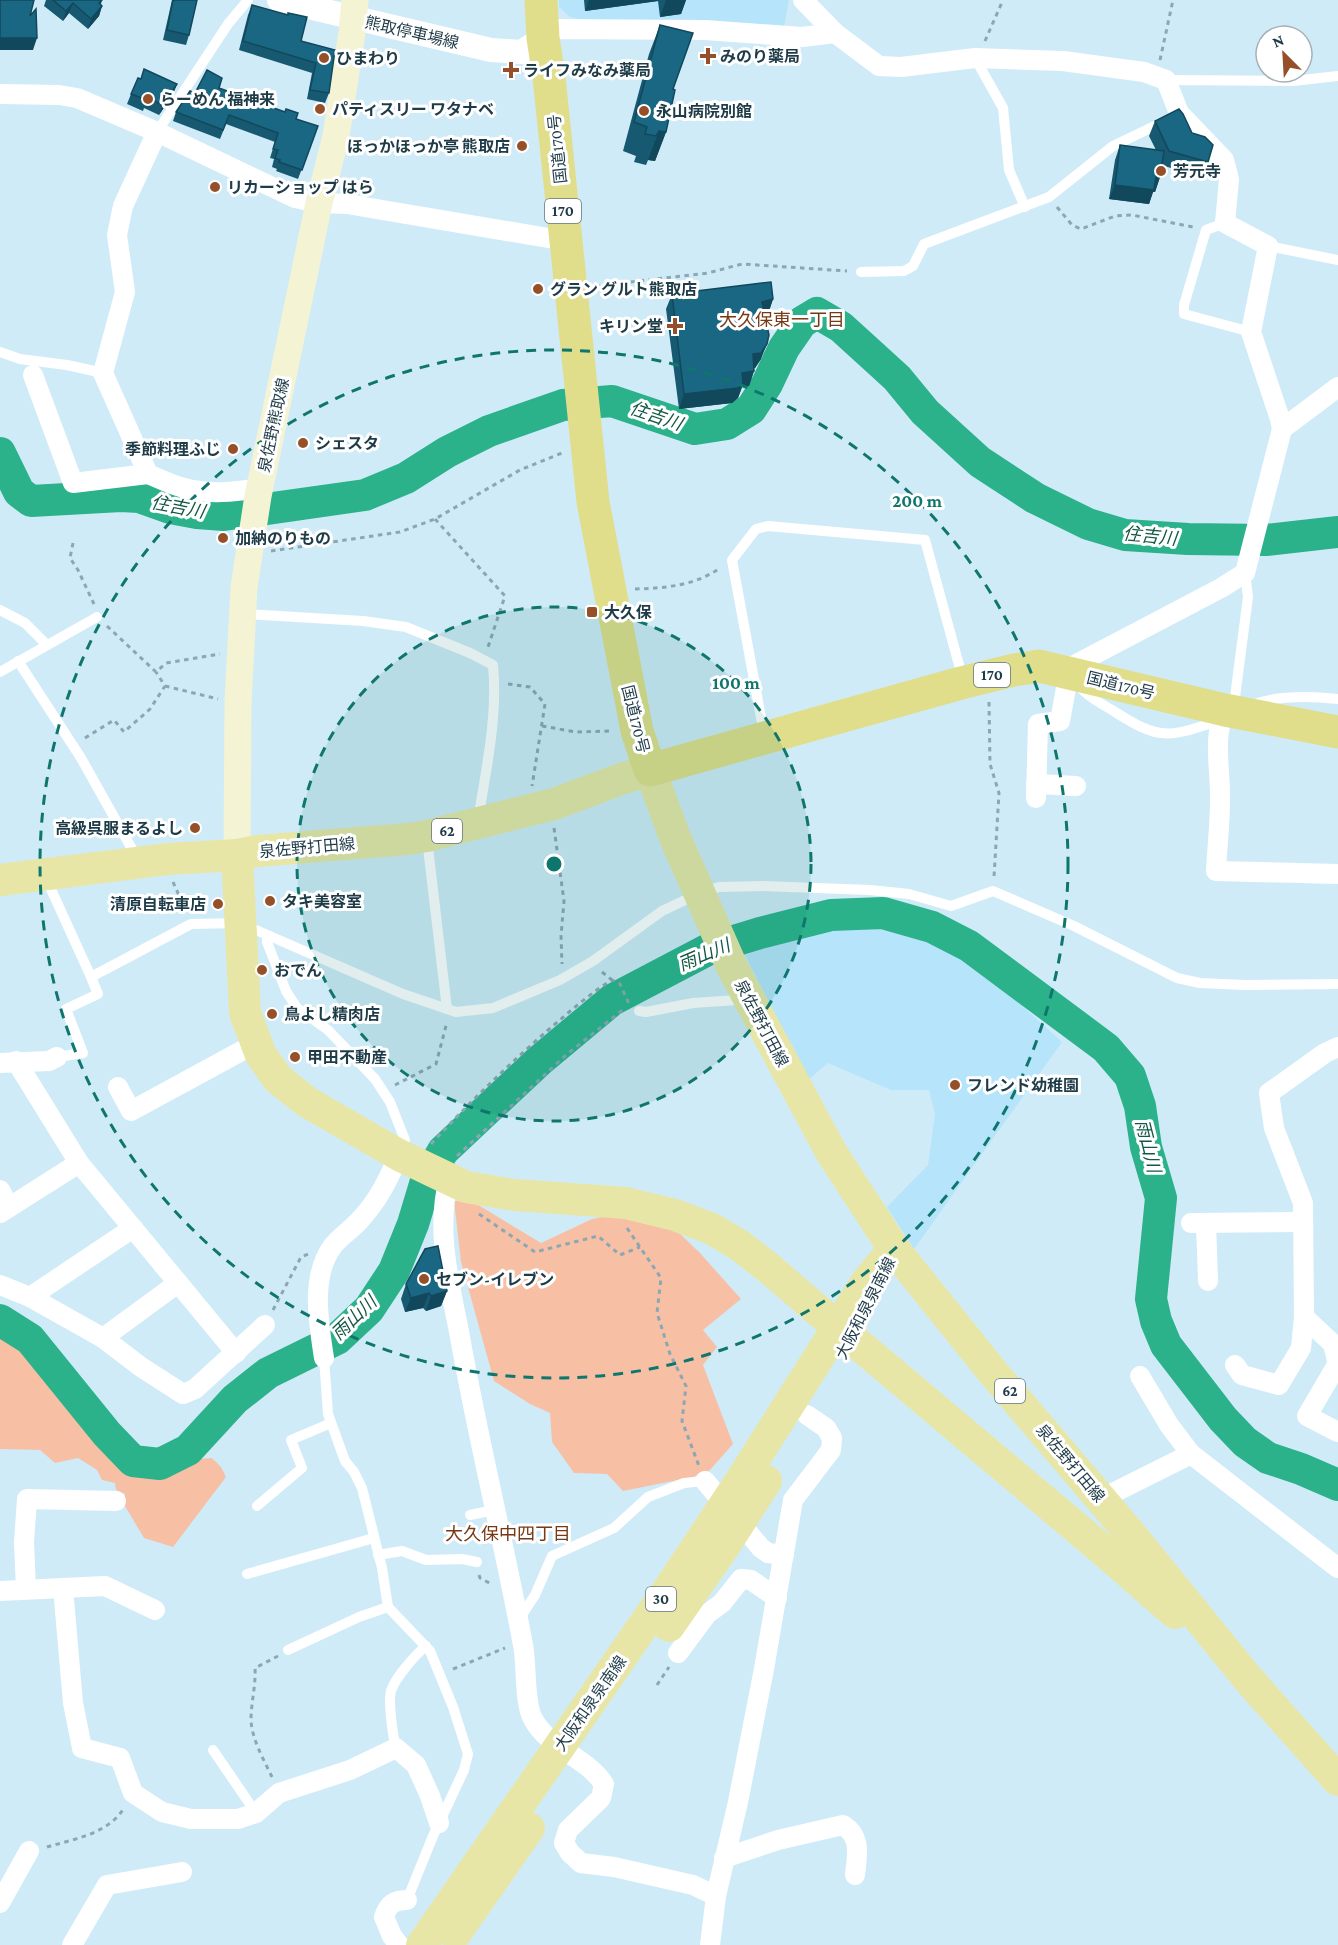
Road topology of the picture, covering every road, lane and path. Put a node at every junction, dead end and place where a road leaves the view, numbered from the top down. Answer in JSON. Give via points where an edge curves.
{"nodes":[{"id":1,"x":248,"y":0,"type":"edge"},
{"id":2,"x":279,"y":0,"type":"edge"},
{"id":3,"x":541,"y":0,"type":"edge"},
{"id":4,"x":803,"y":0,"type":"edge"},
{"id":5,"x":1003,"y":0,"type":"edge"},
{"id":6,"x":1173,"y":0,"type":"edge"},
{"id":7,"x":355,"y":9,"type":"edge"},
{"id":8,"x":836,"y":33,"type":"junction"},
{"id":9,"x":543,"y":38,"type":"junction"},
{"id":10,"x":975,"y":58,"type":"junction"},
{"id":11,"x":1338,"y":76,"type":"edge"},
{"id":12,"x":1162,"y":78,"type":"junction"},
{"id":13,"x":0,"y":94,"type":"edge"},
{"id":14,"x":1179,"y":113,"type":"junction"},
{"id":15,"x":157,"y":132,"type":"junction"},
{"id":16,"x":1049,"y":197,"type":"junction"},
{"id":17,"x":319,"y":202,"type":"junction"},
{"id":18,"x":1025,"y":207,"type":"junction"},
{"id":19,"x":1215,"y":227,"type":"junction"},
{"id":20,"x":566,"y":241,"type":"junction"},
{"id":21,"x":1268,"y":246,"type":"junction"},
{"id":22,"x":1338,"y":260,"type":"edge"},
{"id":23,"x":861,"y":272,"type":"joint"},
{"id":24,"x":572,"y":289,"type":"junction"},
{"id":25,"x":1251,"y":332,"type":"junction"},
{"id":26,"x":0,"y":352,"type":"edge"},
{"id":27,"x":103,"y":373,"type":"junction"},
{"id":28,"x":33,"y":375,"type":"dead end"},
{"id":29,"x":1338,"y":387,"type":"edge"},
{"id":30,"x":1282,"y":429,"type":"junction"},
{"id":31,"x":586,"y":433,"type":"junction"},
{"id":32,"x":148,"y":474,"type":"junction"},
{"id":33,"x":259,"y":492,"type":"junction"},
{"id":34,"x":435,"y":519,"type":"junction"},
{"id":35,"x":73,"y":543,"type":"dead end"},
{"id":36,"x":249,"y":555,"type":"junction"},
{"id":37,"x":732,"y":560,"type":"junction"},
{"id":38,"x":1245,"y":573,"type":"junction"},
{"id":39,"x":608,"y":586,"type":"junction"},
{"id":40,"x":0,"y":610,"type":"edge"},
{"id":41,"x":242,"y":614,"type":"junction"},
{"id":42,"x":97,"y":617,"type":"junction"},
{"id":43,"x":46,"y":644,"type":"junction"},
{"id":44,"x":240,"y":651,"type":"junction"},
{"id":45,"x":482,"y":659,"type":"junction"},
{"id":46,"x":18,"y":661,"type":"junction"},
{"id":47,"x":0,"y":672,"type":"edge"},
{"id":48,"x":156,"y":672,"type":"junction"},
{"id":49,"x":1066,"y":672,"type":"junction"},
{"id":50,"x":975,"y":679,"type":"junction"},
{"id":51,"x":494,"y":682,"type":"junction"},
{"id":52,"x":165,"y":686,"type":"junction"},
{"id":53,"x":1338,"y":699,"type":"edge"},
{"id":54,"x":238,"y":703,"type":"junction"},
{"id":55,"x":1227,"y":714,"type":"junction"},
{"id":56,"x":542,"y":726,"type":"junction"},
{"id":57,"x":637,"y":731,"type":"junction"},
{"id":58,"x":1338,"y":732,"type":"edge"},
{"id":59,"x":765,"y":737,"type":"junction"},
{"id":60,"x":73,"y":745,"type":"junction"},
{"id":61,"x":650,"y":770,"type":"junction"},
{"id":62,"x":1076,"y":786,"type":"dead end"},
{"id":63,"x":538,"y":809,"type":"junction"},
{"id":64,"x":477,"y":824,"type":"junction"},
{"id":65,"x":426,"y":836,"type":"junction"},
{"id":66,"x":237,"y":855,"type":"junction"},
{"id":67,"x":153,"y":861,"type":"junction"},
{"id":68,"x":44,"y":874,"type":"junction"},
{"id":69,"x":1338,"y":874,"type":"edge"},
{"id":70,"x":0,"y":880,"type":"edge"},
{"id":71,"x":993,"y":891,"type":"junction"},
{"id":72,"x":700,"y":893,"type":"junction"},
{"id":73,"x":191,"y":924,"type":"junction"},
{"id":74,"x":253,"y":929,"type":"junction"},
{"id":75,"x":90,"y":977,"type":"junction"},
{"id":76,"x":564,"y":977,"type":"junction"},
{"id":77,"x":1338,"y":984,"type":"edge"},
{"id":78,"x":747,"y":995,"type":"junction"},
{"id":79,"x":634,"y":1008,"type":"junction"},
{"id":80,"x":448,"y":1009,"type":"junction"},
{"id":81,"x":256,"y":1043,"type":"junction"},
{"id":82,"x":1338,"y":1047,"type":"edge"},
{"id":83,"x":57,"y":1057,"type":"joint"},
{"id":84,"x":8,"y":1062,"type":"edge"},
{"id":85,"x":118,"y":1087,"type":"dead end"},
{"id":86,"x":383,"y":1092,"type":"junction"},
{"id":87,"x":79,"y":1163,"type":"junction"},
{"id":88,"x":427,"y":1171,"type":"junction"},
{"id":89,"x":0,"y":1190,"type":"edge"},
{"id":90,"x":5,"y":1210,"type":"edge"},
{"id":91,"x":621,"y":1219,"type":"dead end"},
{"id":92,"x":1303,"y":1222,"type":"junction"},
{"id":93,"x":133,"y":1228,"type":"junction"},
{"id":94,"x":332,"y":1247,"type":"junction"},
{"id":95,"x":640,"y":1247,"type":"junction"},
{"id":96,"x":894,"y":1249,"type":"junction"},
{"id":97,"x":1208,"y":1281,"type":"dead end"},
{"id":98,"x":178,"y":1283,"type":"junction"},
{"id":99,"x":0,"y":1285,"type":"edge"},
{"id":100,"x":30,"y":1297,"type":"junction"},
{"id":101,"x":1304,"y":1317,"type":"junction"},
{"id":102,"x":265,"y":1325,"type":"joint"},
{"id":103,"x":844,"y":1333,"type":"junction"},
{"id":104,"x":102,"y":1338,"type":"junction"},
{"id":105,"x":236,"y":1353,"type":"junction"},
{"id":106,"x":324,"y":1358,"type":"joint"},
{"id":107,"x":1338,"y":1363,"type":"edge"},
{"id":108,"x":1234,"y":1365,"type":"dead end"},
{"id":109,"x":1140,"y":1376,"type":"dead end"},
{"id":110,"x":807,"y":1415,"type":"junction"},
{"id":111,"x":331,"y":1423,"type":"junction"},
{"id":112,"x":1338,"y":1432,"type":"edge"},
{"id":113,"x":1191,"y":1454,"type":"junction"},
{"id":114,"x":705,"y":1481,"type":"junction"},
{"id":115,"x":1101,"y":1499,"type":"junction"},
{"id":116,"x":116,"y":1502,"type":"dead end"},
{"id":117,"x":256,"y":1506,"type":"dead end"},
{"id":118,"x":494,"y":1510,"type":"junction"},
{"id":119,"x":470,"y":1515,"type":"dead end"},
{"id":120,"x":1128,"y":1531,"type":"junction"},
{"id":121,"x":374,"y":1538,"type":"junction"},
{"id":122,"x":1104,"y":1551,"type":"junction"},
{"id":123,"x":378,"y":1555,"type":"junction"},
{"id":124,"x":784,"y":1555,"type":"junction"},
{"id":125,"x":477,"y":1562,"type":"dead end"},
{"id":126,"x":1338,"y":1568,"type":"edge"},
{"id":127,"x":247,"y":1574,"type":"dead end"},
{"id":128,"x":63,"y":1588,"type":"junction"},
{"id":129,"x":26,"y":1589,"type":"junction"},
{"id":130,"x":0,"y":1591,"type":"edge"},
{"id":131,"x":777,"y":1598,"type":"junction"},
{"id":132,"x":388,"y":1607,"type":"junction"},
{"id":133,"x":155,"y":1610,"type":"dead end"},
{"id":134,"x":518,"y":1621,"type":"junction"},
{"id":135,"x":426,"y":1646,"type":"junction"},
{"id":136,"x":524,"y":1647,"type":"junction"},
{"id":137,"x":288,"y":1650,"type":"joint"},
{"id":138,"x":678,"y":1653,"type":"dead end"},
{"id":139,"x":440,"y":1674,"type":"junction"},
{"id":140,"x":1249,"y":1680,"type":"junction"},
{"id":141,"x":396,"y":1748,"type":"junction"},
{"id":142,"x":213,"y":1750,"type":"dead end"},
{"id":143,"x":568,"y":1753,"type":"junction"},
{"id":144,"x":1338,"y":1780,"type":"edge"},
{"id":145,"x":133,"y":1793,"type":"junction"},
{"id":146,"x":279,"y":1793,"type":"junction"},
{"id":147,"x":256,"y":1813,"type":"junction"},
{"id":148,"x":439,"y":1823,"type":"junction"},
{"id":149,"x":29,"y":1851,"type":"joint"},
{"id":150,"x":724,"y":1858,"type":"junction"},
{"id":151,"x":182,"y":1872,"type":"dead end"},
{"id":152,"x":855,"y":1875,"type":"dead end"},
{"id":153,"x":716,"y":1896,"type":"junction"},
{"id":154,"x":407,"y":1900,"type":"joint"},
{"id":155,"x":0,"y":1903,"type":"edge"},
{"id":156,"x":714,"y":1942,"type":"edge"},
{"id":157,"x":72,"y":1945,"type":"edge"},
{"id":158,"x":399,"y":1945,"type":"edge"},
{"id":159,"x":422,"y":1945,"type":"edge"},
{"id":160,"x":446,"y":1945,"type":"edge"}],
"edges":[{"from":1,"to":15,"type":"lane"},
{"from":2,"to":7,"type":"street","name":"熊取停車場線"},
{"from":3,"to":9,"type":"highway","name":"国道170号","number":"170"},
{"from":4,"to":8,"type":"street"},
{"from":5,"to":10,"type":"path"},
{"from":6,"to":12,"type":"path"},
{"from":7,"to":9,"type":"street","name":"熊取停車場線","via":[[491,50],[521,52]]},
{"from":7,"to":17,"type":"main road","name":"泉佐野熊取線","via":[[336,136]]},
{"from":8,"to":9,"type":"street","via":[[802,37],[705,30],[557,28]]},
{"from":8,"to":10,"type":"street","via":[[879,66]]},
{"from":9,"to":20,"type":"highway","name":"国道170号","number":"170"},
{"from":10,"to":12,"type":"street","via":[[1063,61]]},
{"from":10,"to":18,"type":"lane","via":[[1003,108],[1009,170]]},
{"from":11,"to":12,"type":"lane","via":[[1293,81]]},
{"from":12,"to":14,"type":"street"},
{"from":13,"to":15,"type":"street","via":[[77,98]]},
{"from":14,"to":16,"type":"lane","via":[[1113,146]]},
{"from":14,"to":19,"type":"street","via":[[1224,160],[1229,179]]},
{"from":15,"to":17,"type":"street","via":[[295,198]]},
{"from":15,"to":27,"type":"street","via":[[123,206],[117,235],[125,292]]},
{"from":16,"to":18,"type":"lane"},
{"from":16,"to":19,"type":"path","via":[[1072,225],[1082,229],[1132,214]]},
{"from":17,"to":20,"type":"street"},
{"from":17,"to":33,"type":"main road","name":"泉佐野熊取線"},
{"from":18,"to":23,"type":"lane","via":[[924,244],[913,266],[904,271]]},
{"from":19,"to":21,"type":"street"},
{"from":19,"to":25,"type":"lane","via":[[1184,305],[1184,314]]},
{"from":20,"to":24,"type":"highway","name":"国道170号","number":"170"},
{"from":21,"to":22,"type":"lane"},
{"from":21,"to":25,"type":"street"},
{"from":23,"to":24,"type":"path","via":[[742,264],[708,273]]},
{"from":24,"to":31,"type":"highway","name":"国道170号","number":"170"},
{"from":25,"to":30,"type":"street"},
{"from":26,"to":27,"type":"lane"},
{"from":27,"to":32,"type":"street"},
{"from":28,"to":32,"type":"street","via":[[73,483]]},
{"from":29,"to":30,"type":"street"},
{"from":30,"to":38,"type":"street"},
{"from":31,"to":34,"type":"path"},
{"from":31,"to":39,"type":"highway","name":"国道170号","number":"170","via":[[592,502]]},
{"from":32,"to":33,"type":"street","via":[[206,492]]},
{"from":33,"to":36,"type":"main road","name":"泉佐野熊取線"},
{"from":34,"to":36,"type":"path","via":[[400,532]]},
{"from":34,"to":45,"type":"path","via":[[504,596]]},
{"from":35,"to":42,"type":"path","via":[[70,558]]},
{"from":36,"to":41,"type":"main road","name":"泉佐野熊取線"},
{"from":37,"to":39,"type":"path","via":[[698,581],[676,586]]},
{"from":37,"to":50,"type":"lane","via":[[756,529],[768,526],[925,540],[959,665]]},
{"from":37,"to":59,"type":"lane"},
{"from":38,"to":49,"type":"street"},
{"from":38,"to":55,"type":"lane","via":[[1248,597],[1235,697]]},
{"from":39,"to":57,"type":"highway","name":"国道170号","number":"170"},
{"from":40,"to":43,"type":"lane","via":[[25,623]]},
{"from":41,"to":44,"type":"main road","name":"泉佐野熊取線"},
{"from":41,"to":45,"type":"lane","via":[[406,627]]},
{"from":42,"to":43,"type":"lane"},
{"from":42,"to":48,"type":"path"},
{"from":43,"to":46,"type":"lane"},
{"from":44,"to":48,"type":"path","via":[[166,663]]},
{"from":44,"to":54,"type":"main road","name":"泉佐野熊取線"},
{"from":45,"to":51,"type":"lane","via":[[493,666]]},
{"from":46,"to":47,"type":"lane"},
{"from":46,"to":60,"type":"lane"},
{"from":48,"to":52,"type":"path"},
{"from":49,"to":50,"type":"highway","name":"国道170号","number":"170","via":[[1040,666]]},
{"from":49,"to":55,"type":"highway","name":"国道170号","number":"170"},
{"from":49,"to":62,"type":"street","via":[[1060,721],[1038,724],[1036,791]]},
{"from":50,"to":59,"type":"highway","name":"国道170号","number":"170"},
{"from":50,"to":71,"type":"path","via":[[999,793]]},
{"from":51,"to":56,"type":"path","via":[[530,687],[545,704]]},
{"from":51,"to":64,"type":"lane"},
{"from":52,"to":54,"type":"path"},
{"from":52,"to":60,"type":"path","via":[[150,710],[124,732],[114,720]]},
{"from":53,"to":55,"type":"lane","via":[[1261,702]]},
{"from":54,"to":66,"type":"main road","name":"泉佐野熊取線"},
{"from":55,"to":58,"type":"highway","name":"国道170号","number":"170"},
{"from":55,"to":69,"type":"street","via":[[1218,761],[1216,871]]},
{"from":56,"to":57,"type":"path","via":[[576,732]]},
{"from":56,"to":63,"type":"path"},
{"from":57,"to":61,"type":"highway","name":"国道170号","number":"170"},
{"from":59,"to":61,"type":"highway","name":"国道170号","number":"170"},
{"from":60,"to":67,"type":"lane"},
{"from":61,"to":63,"type":"main road","name":"泉佐野打田線","number":"62"},
{"from":61,"to":72,"type":"main road","name":"泉佐野打田線","number":"62"},
{"from":63,"to":64,"type":"main road","name":"泉佐野打田線","number":"62"},
{"from":63,"to":76,"type":"path","via":[[553,817],[564,901],[560,955]]},
{"from":64,"to":65,"type":"main road","name":"泉佐野打田線","number":"62"},
{"from":65,"to":66,"type":"main road","name":"泉佐野打田線","number":"62"},
{"from":65,"to":80,"type":"lane"},
{"from":66,"to":67,"type":"main road","name":"泉佐野打田線","number":"62"},
{"from":66,"to":74,"type":"main road","name":"泉佐野打田線","number":"62"},
{"from":67,"to":68,"type":"main road","name":"泉佐野打田線","number":"62"},
{"from":67,"to":73,"type":"path","via":[[174,884]]},
{"from":68,"to":70,"type":"main road","name":"泉佐野打田線","number":"62"},
{"from":68,"to":75,"type":"lane"},
{"from":71,"to":72,"type":"lane","via":[[951,906],[909,894],[870,890],[719,887]]},
{"from":71,"to":77,"type":"lane","via":[[1177,978],[1245,986]]},
{"from":72,"to":76,"type":"lane","via":[[662,911]]},
{"from":72,"to":78,"type":"main road","name":"泉佐野打田線","number":"62"},
{"from":73,"to":74,"type":"lane"},
{"from":73,"to":75,"type":"lane"},
{"from":74,"to":80,"type":"lane","via":[[403,994]]},
{"from":74,"to":81,"type":"main road","name":"泉佐野打田線","number":"62","via":[[245,1013]]},
{"from":74,"to":86,"type":"lane","via":[[267,942],[297,1008],[328,1030],[375,1078]]},
{"from":75,"to":83,"type":"lane","via":[[98,994],[66,1009],[83,1053]]},
{"from":76,"to":80,"type":"lane","via":[[493,1008],[456,1012]]},
{"from":78,"to":79,"type":"lane","via":[[737,1000],[646,1012]]},
{"from":78,"to":96,"type":"main road","name":"泉佐野打田線","number":"62","via":[[831,1152]]},
{"from":79,"to":88,"type":"path","via":[[566,1055],[451,1161]]},
{"from":79,"to":88,"type":"path","via":[[617,982],[605,984],[487,1085]]},
{"from":80,"to":86,"type":"path","via":[[436,1064]]},
{"from":81,"to":85,"type":"street","via":[[131,1110]]},
{"from":81,"to":88,"type":"main road","name":"泉佐野打田線","number":"62","via":[[278,1079],[307,1102]]},
{"from":82,"to":92,"type":"street","via":[[1269,1093],[1274,1128],[1303,1203]]},
{"from":83,"to":84,"type":"street","via":[[49,1061]]},
{"from":84,"to":87,"type":"street"},
{"from":86,"to":88,"type":"lane","via":[[405,1140]]},
{"from":87,"to":90,"type":"street"},
{"from":87,"to":93,"type":"street"},
{"from":88,"to":94,"type":"street","via":[[382,1192]]},
{"from":88,"to":95,"type":"path","via":[[490,1223],[535,1252],[598,1236],[620,1255]]},
{"from":88,"to":103,"type":"main road","name":"泉佐野打田線","number":"62","via":[[466,1187],[515,1195],[626,1203],[712,1229],[770,1269]]},
{"from":88,"to":118,"type":"street","via":[[442,1220],[447,1267]]},
{"from":89,"to":90,"type":"street"},
{"from":91,"to":95,"type":"path"},
{"from":92,"to":97,"type":"street","via":[[1199,1223]]},
{"from":92,"to":101,"type":"street"},
{"from":93,"to":98,"type":"street"},
{"from":93,"to":100,"type":"street"},
{"from":94,"to":102,"type":"path","via":[[301,1257]]},
{"from":94,"to":106,"type":"street","via":[[322,1269],[317,1303]]},
{"from":95,"to":114,"type":"path","via":[[661,1278],[657,1313],[670,1354],[686,1386],[682,1420]]},
{"from":96,"to":103,"type":"main road","name":"大阪和泉泉南線","number":"30"},
{"from":96,"to":115,"type":"main road","name":"泉佐野打田線","number":"62"},
{"from":98,"to":104,"type":"street"},
{"from":98,"to":105,"type":"street"},
{"from":99,"to":100,"type":"street"},
{"from":100,"to":104,"type":"street"},
{"from":101,"to":107,"type":"street","via":[[1333,1344]]},
{"from":101,"to":108,"type":"street","via":[[1301,1348],[1279,1385],[1242,1375]]},
{"from":102,"to":105,"type":"street"},
{"from":103,"to":110,"type":"main road","name":"大阪和泉泉南線","number":"30"},
{"from":103,"to":122,"type":"main road","name":"泉佐野打田線","number":"62"},
{"from":103,"to":143,"type":"main road","name":"大阪和泉泉南線","number":"30","via":[[738,1485]]},
{"from":104,"to":105,"type":"street","via":[[183,1394],[195,1389]]},
{"from":106,"to":111,"type":"lane","via":[[327,1414]]},
{"from":107,"to":112,"type":"street","via":[[1307,1416]]},
{"from":109,"to":113,"type":"street"},
{"from":110,"to":124,"type":"street","via":[[826,1428],[832,1438],[831,1449],[793,1500]]},
{"from":110,"to":143,"type":"main road","name":"大阪和泉泉南線","number":"30","via":[[723,1548]]},
{"from":111,"to":117,"type":"lane","via":[[291,1440],[302,1468]]},
{"from":111,"to":121,"type":"lane","via":[[345,1461],[362,1488]]},
{"from":113,"to":115,"type":"street"},
{"from":113,"to":126,"type":"street"},
{"from":114,"to":124,"type":"street","via":[[761,1548]]},
{"from":114,"to":134,"type":"lane","via":[[648,1497],[614,1528],[552,1556],[535,1595]]},
{"from":115,"to":120,"type":"main road","name":"泉佐野打田線","number":"62"},
{"from":116,"to":129,"type":"street","via":[[27,1499]]},
{"from":118,"to":119,"type":"lane"},
{"from":118,"to":134,"type":"street"},
{"from":120,"to":122,"type":"main road","via":[[1126,1545],[1117,1551]]},
{"from":120,"to":140,"type":"main road","name":"泉佐野打田線","number":"62"},
{"from":121,"to":123,"type":"lane"},
{"from":121,"to":127,"type":"lane"},
{"from":122,"to":140,"type":"main road","number":"62"},
{"from":123,"to":125,"type":"lane","via":[[402,1551],[426,1560]]},
{"from":123,"to":132,"type":"lane"},
{"from":124,"to":131,"type":"street"},
{"from":128,"to":129,"type":"street"},
{"from":128,"to":133,"type":"street","via":[[105,1586]]},
{"from":128,"to":145,"type":"street","via":[[73,1703],[82,1748],[120,1758]]},
{"from":129,"to":130,"type":"street"},
{"from":131,"to":138,"type":"street","via":[[752,1580],[741,1579],[722,1603],[707,1614]]},
{"from":131,"to":150,"type":"street"},
{"from":132,"to":135,"type":"lane"},
{"from":132,"to":137,"type":"lane"},
{"from":134,"to":136,"type":"street"},
{"from":135,"to":139,"type":"lane"},
{"from":135,"to":141,"type":"lane","via":[[412,1658],[391,1691]]},
{"from":136,"to":139,"type":"path","via":[[511,1645]]},
{"from":136,"to":143,"type":"street","via":[[530,1713],[539,1730]]},
{"from":137,"to":146,"type":"path","via":[[255,1668],[251,1721],[255,1740]]},
{"from":139,"to":148,"type":"lane","via":[[468,1754]]},
{"from":140,"to":144,"type":"main road","name":"泉佐野打田線","number":"62"},
{"from":141,"to":146,"type":"street","via":[[350,1770]]},
{"from":141,"to":148,"type":"street","via":[[416,1765]]},
{"from":142,"to":147,"type":"lane"},
{"from":143,"to":153,"type":"street","via":[[595,1771],[604,1784],[601,1798],[568,1830],[564,1843],[570,1853],[581,1863],[693,1885]]},
{"from":143,"to":159,"type":"main road","name":"大阪和泉泉南線","number":"30"},
{"from":143,"to":160,"type":"main road","name":"大阪和泉泉南線","number":"30","via":[[492,1883]]},
{"from":145,"to":147,"type":"street","via":[[162,1812],[191,1819],[238,1819]]},
{"from":145,"to":149,"type":"path","via":[[118,1818],[99,1831]]},
{"from":146,"to":147,"type":"street"},
{"from":148,"to":154,"type":"lane"},
{"from":149,"to":155,"type":"street"},
{"from":150,"to":152,"type":"street","via":[[843,1825],[855,1836]]},
{"from":150,"to":153,"type":"street"},
{"from":151,"to":157,"type":"street","via":[[107,1885]]},
{"from":153,"to":156,"type":"street"},
{"from":154,"to":158,"type":"street","via":[[397,1900],[388,1906],[384,1917]]}]}
